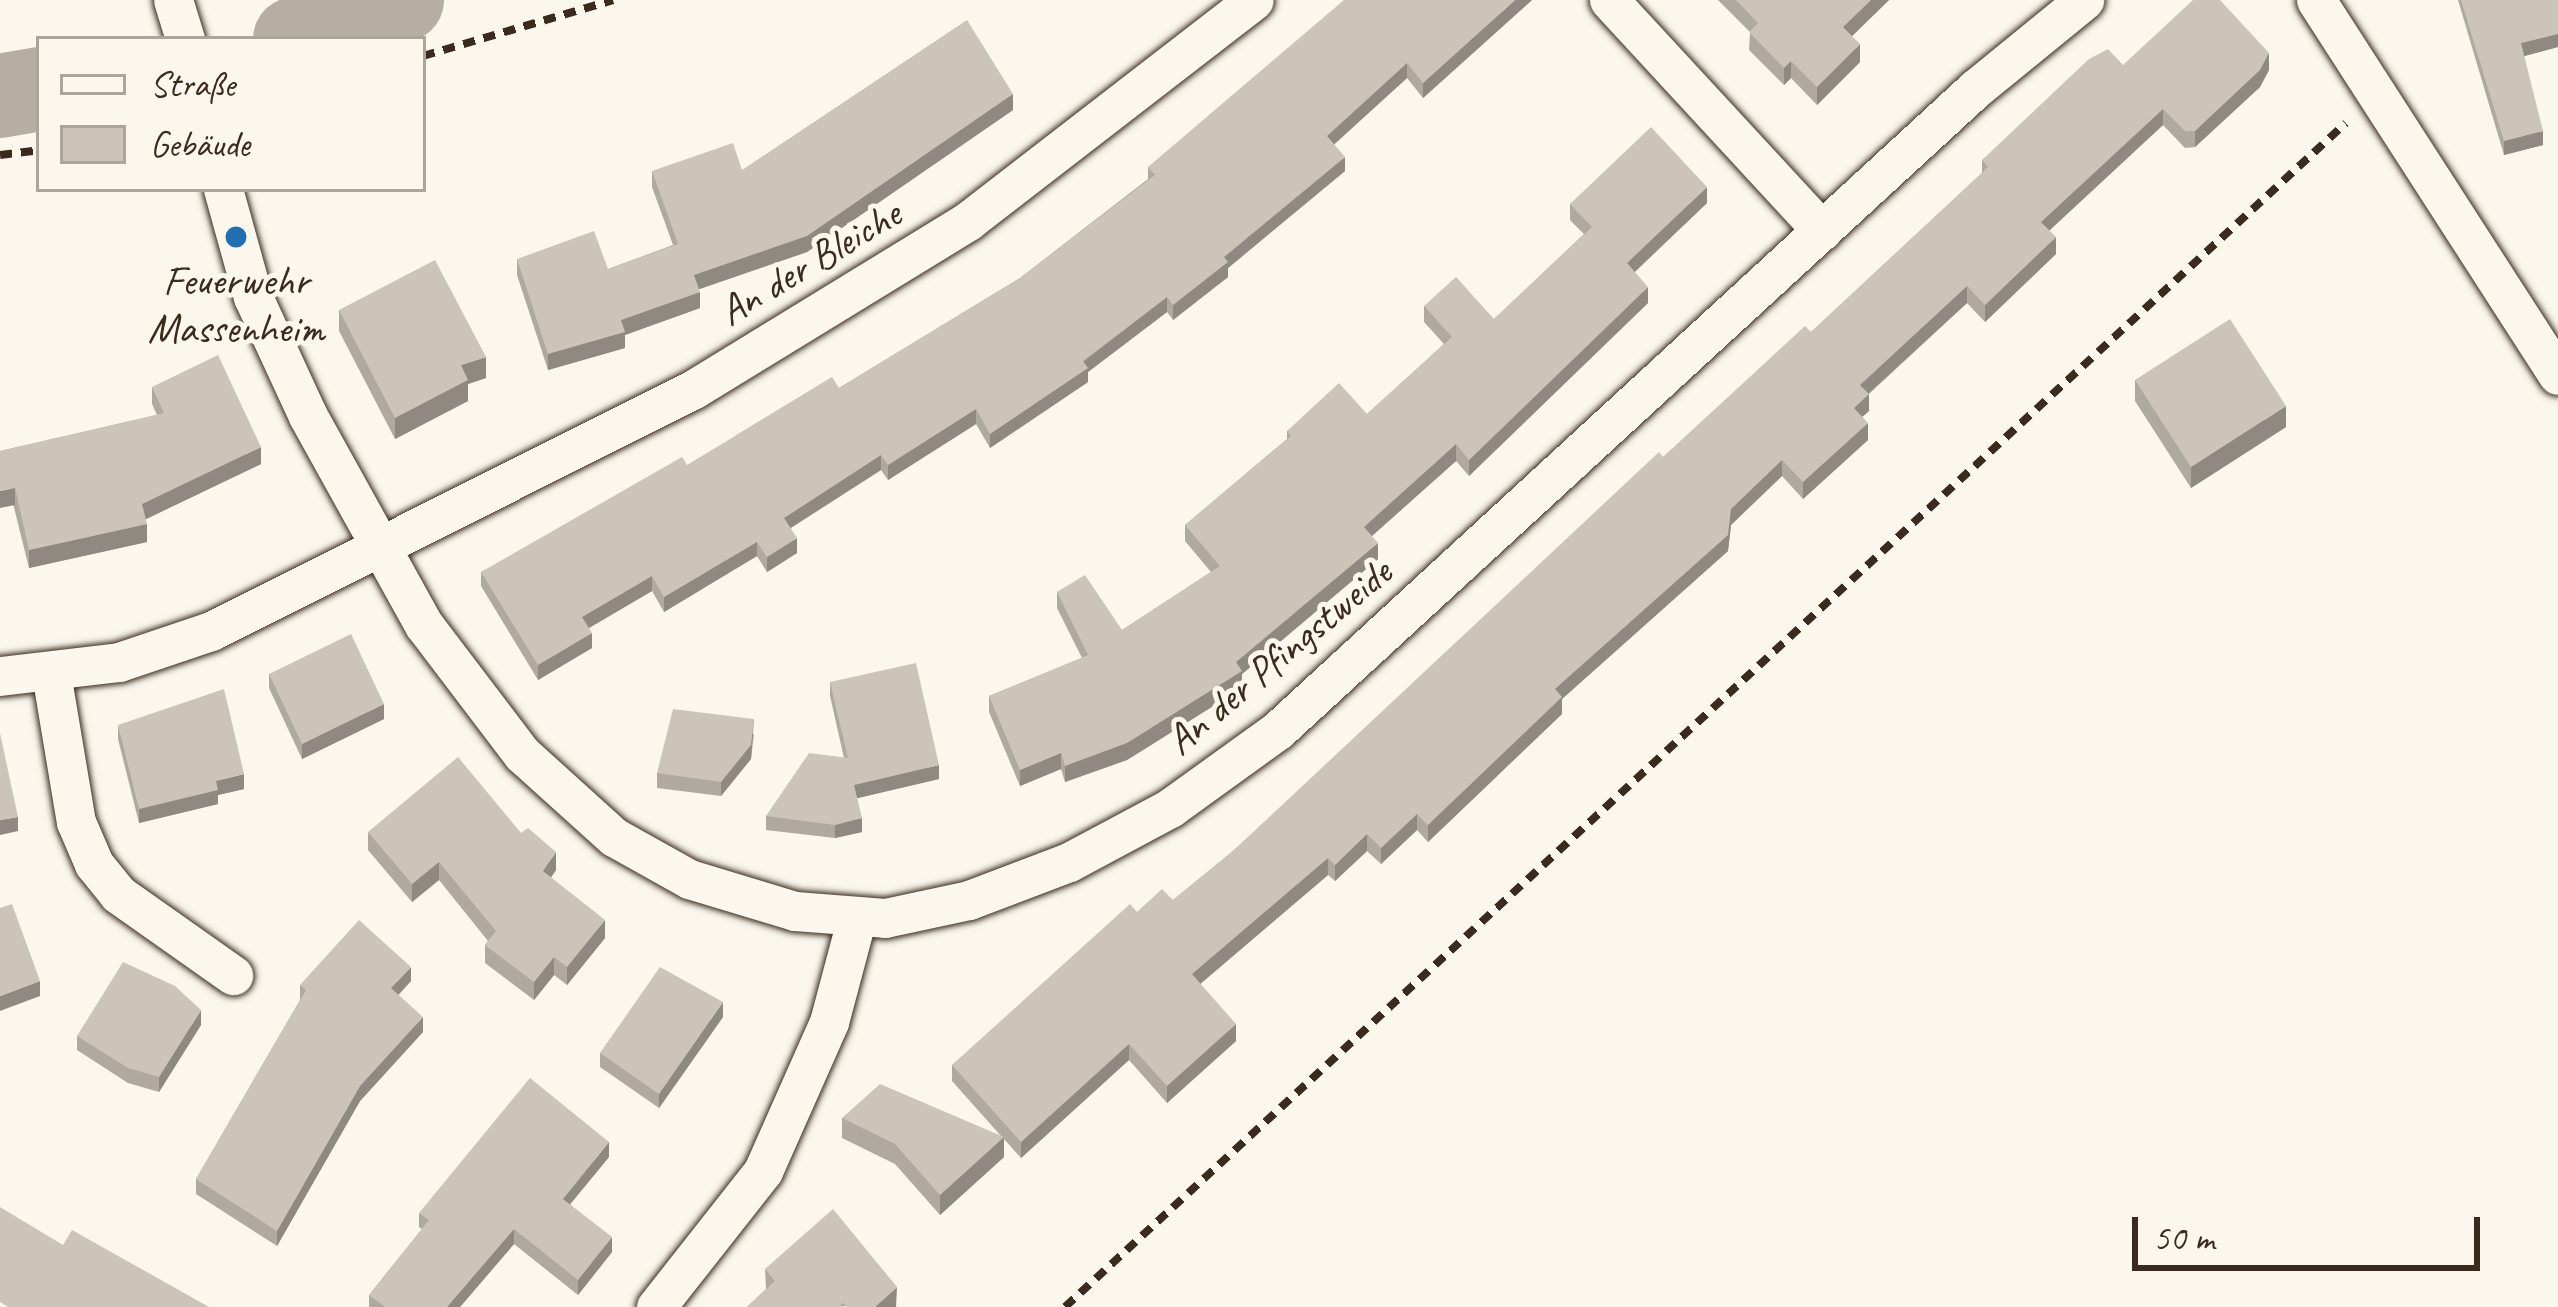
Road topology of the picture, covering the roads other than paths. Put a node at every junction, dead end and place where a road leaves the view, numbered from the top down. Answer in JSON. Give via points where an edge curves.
{"nodes":[{"id":1,"x":1254,"y":0,"type":"edge"},
{"id":2,"x":1609,"y":0,"type":"edge"},
{"id":3,"x":2084,"y":0,"type":"edge"},
{"id":4,"x":2316,"y":0,"type":"edge"},
{"id":5,"x":224,"y":192,"type":"edge"},
{"id":6,"x":1822,"y":231,"type":"junction"},
{"id":7,"x":2558,"y":375,"type":"edge"},
{"id":8,"x":380,"y":549,"type":"junction"},
{"id":9,"x":51,"y":673,"type":"junction"},
{"id":10,"x":0,"y":676,"type":"edge"},
{"id":11,"x":857,"y":917,"type":"junction"},
{"id":12,"x":233,"y":975,"type":"dead end"},
{"id":13,"x":656,"y":1307,"type":"edge"}],
"edges":[{"from":1,"to":8,"type":"street","name":"An der Bleiche","via":[[1030,178],[853,296],[652,411]]},
{"from":2,"to":6,"type":"street"},
{"from":3,"to":6,"type":"street","name":"An der Pfingstweide"},
{"from":4,"to":7,"type":"street"},
{"from":5,"to":8,"type":"street","name":"An der Pfingstweide","via":[[271,340]]},
{"from":6,"to":11,"type":"street","name":"An der Pfingstweide","via":[[1337,680],[1223,773],[1121,837],[1022,883],[928,911]]},
{"from":8,"to":9,"type":"street","name":"An der Bleiche","via":[[171,647]]},
{"from":8,"to":11,"type":"street","name":"An der Pfingstweide","via":[[491,719],[614,837],[724,892]]},
{"from":9,"to":10,"type":"street","name":"An der Bleiche"},
{"from":9,"to":12,"type":"street","via":[[76,822],[94,864],[118,894]]},
{"from":11,"to":13,"type":"street","via":[[829,1022],[763,1172]]}]}
